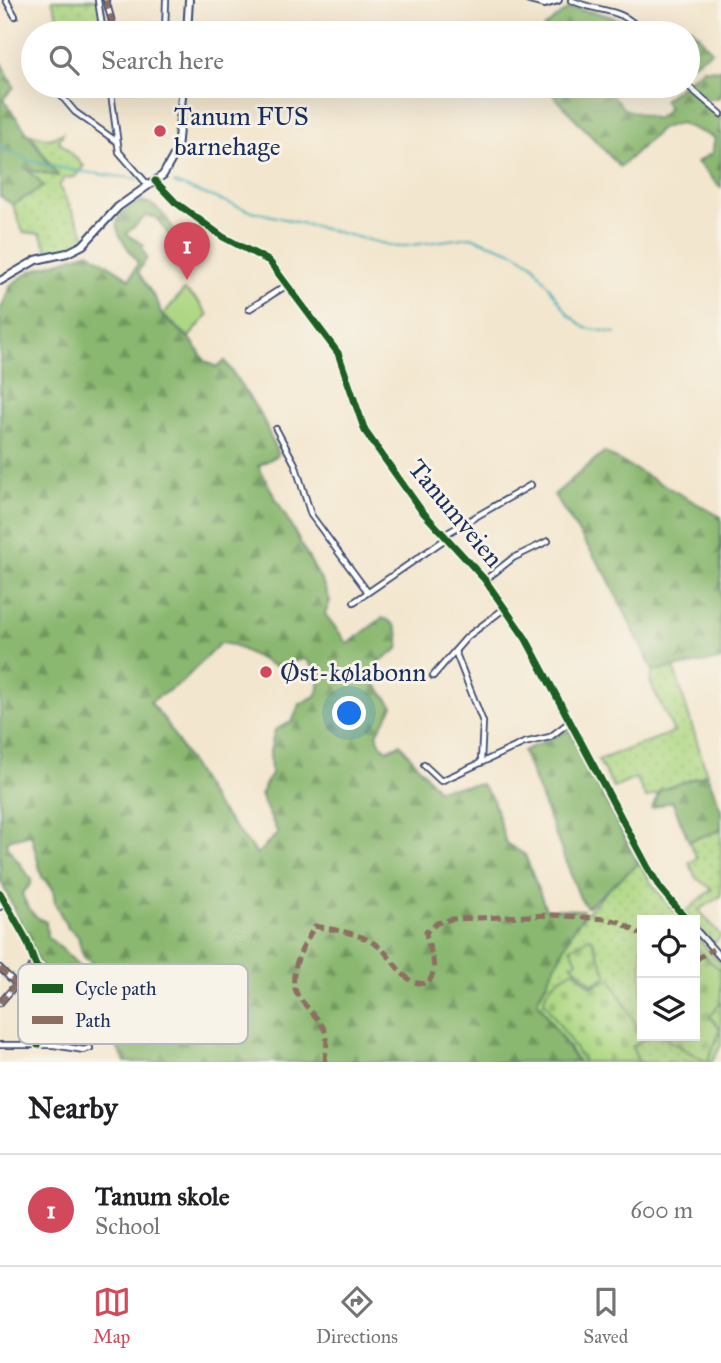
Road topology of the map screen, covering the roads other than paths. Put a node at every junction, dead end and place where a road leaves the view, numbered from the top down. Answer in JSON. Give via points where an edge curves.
{"nodes":[{"id":1,"x":6,"y":0,"type":"edge"},
{"id":2,"x":98,"y":0,"type":"edge"},
{"id":3,"x":106,"y":0,"type":"edge"},
{"id":4,"x":166,"y":0,"type":"edge"},
{"id":5,"x":189,"y":0,"type":"edge"},
{"id":6,"x":529,"y":0,"type":"edge"},
{"id":7,"x":558,"y":0,"type":"edge"},
{"id":8,"x":571,"y":0,"type":"edge"},
{"id":9,"x":15,"y":16,"type":"dead end"},
{"id":10,"x":101,"y":21,"type":"edge"},
{"id":11,"x":112,"y":21,"type":"edge"},
{"id":12,"x":165,"y":21,"type":"edge"},
{"id":13,"x":188,"y":21,"type":"edge"},
{"id":14,"x":629,"y":21,"type":"edge"},
{"id":15,"x":700,"y":96,"type":"edge"},
{"id":16,"x":63,"y":98,"type":"edge"},
{"id":17,"x":111,"y":98,"type":"edge"},
{"id":18,"x":182,"y":98,"type":"edge"},
{"id":19,"x":721,"y":114,"type":"edge"},
{"id":20,"x":116,"y":141,"type":"junction"},
{"id":21,"x":155,"y":181,"type":"junction"},
{"id":22,"x":148,"y":185,"type":"junction"},
{"id":23,"x":0,"y":281,"type":"edge"},
{"id":24,"x":287,"y":285,"type":"junction"},
{"id":25,"x":250,"y":309,"type":"dead end"},
{"id":26,"x":276,"y":429,"type":"dead end"},
{"id":27,"x":531,"y":485,"type":"dead end"},
{"id":28,"x":446,"y":536,"type":"junction"},
{"id":29,"x":548,"y":541,"type":"dead end"},
{"id":30,"x":485,"y":580,"type":"junction"},
{"id":31,"x":366,"y":591,"type":"junction"},
{"id":32,"x":354,"y":603,"type":"dead end"},
{"id":33,"x":505,"y":608,"type":"junction"},
{"id":34,"x":455,"y":651,"type":"junction"},
{"id":35,"x":433,"y":676,"type":"dead end"},
{"id":36,"x":571,"y":721,"type":"junction"},
{"id":37,"x":481,"y":762,"type":"junction"},
{"id":38,"x":424,"y":765,"type":"dead end"},
{"id":39,"x":684,"y":915,"type":"edge"},
{"id":40,"x":700,"y":935,"type":"edge"},
{"id":41,"x":721,"y":958,"type":"edge"},
{"id":42,"x":0,"y":968,"type":"edge"},
{"id":43,"x":18,"y":982,"type":"edge"},
{"id":44,"x":16,"y":984,"type":"junction"},
{"id":45,"x":0,"y":1003,"type":"edge"},
{"id":46,"x":0,"y":1045,"type":"edge"},
{"id":47,"x":38,"y":1045,"type":"joint"},
{"id":48,"x":90,"y":1048,"type":"dead end"}],
"edges":[{"from":1,"to":9,"type":"street"},
{"from":2,"to":10,"type":"street"},
{"from":3,"to":11,"type":"street"},
{"from":4,"to":12,"type":"street"},
{"from":5,"to":13,"type":"main road"},
{"from":6,"to":7,"type":"main road","via":[[545,4]]},
{"from":8,"to":14,"type":"street","via":[[619,12]]},
{"from":15,"to":19,"type":"street"},
{"from":16,"to":20,"type":"street"},
{"from":17,"to":20,"type":"street"},
{"from":18,"to":21,"type":"main road","via":[[177,150],[170,166]]},
{"from":20,"to":22,"type":"street","via":[[122,157]]},
{"from":21,"to":22,"type":"main road"},
{"from":21,"to":24,"type":"street","name":"Tanumveien","via":[[223,237],[263,257]]},
{"from":22,"to":23,"type":"main road","via":[[118,206],[83,245],[29,263]]},
{"from":24,"to":25,"type":"street"},
{"from":24,"to":28,"type":"street","name":"Tanumveien","via":[[338,353],[365,430],[423,512]]},
{"from":26,"to":31,"type":"street","via":[[295,464],[311,515]]},
{"from":27,"to":28,"type":"street","name":"Tanumveien"},
{"from":28,"to":30,"type":"street","name":"Tanumveien"},
{"from":28,"to":31,"type":"street"},
{"from":29,"to":30,"type":"street","name":"Tanumveien","via":[[513,558]]},
{"from":30,"to":33,"type":"street","name":"Tanumveien"},
{"from":31,"to":32,"type":"street"},
{"from":33,"to":34,"type":"street","name":"Tanumveien"},
{"from":33,"to":36,"type":"street","name":"Tanumveien"},
{"from":34,"to":35,"type":"street","name":"Tanumveien"},
{"from":34,"to":37,"type":"street","via":[[483,722]]},
{"from":36,"to":37,"type":"street","via":[[550,737]]},
{"from":36,"to":39,"type":"street","name":"Tanumveien","via":[[651,873]]},
{"from":37,"to":38,"type":"street","via":[[441,781]]},
{"from":40,"to":41,"type":"street"},
{"from":42,"to":44,"type":"street"},
{"from":43,"to":44,"type":"street"},
{"from":44,"to":45,"type":"street"},
{"from":46,"to":47,"type":"street"},
{"from":47,"to":48,"type":"street"}]}
